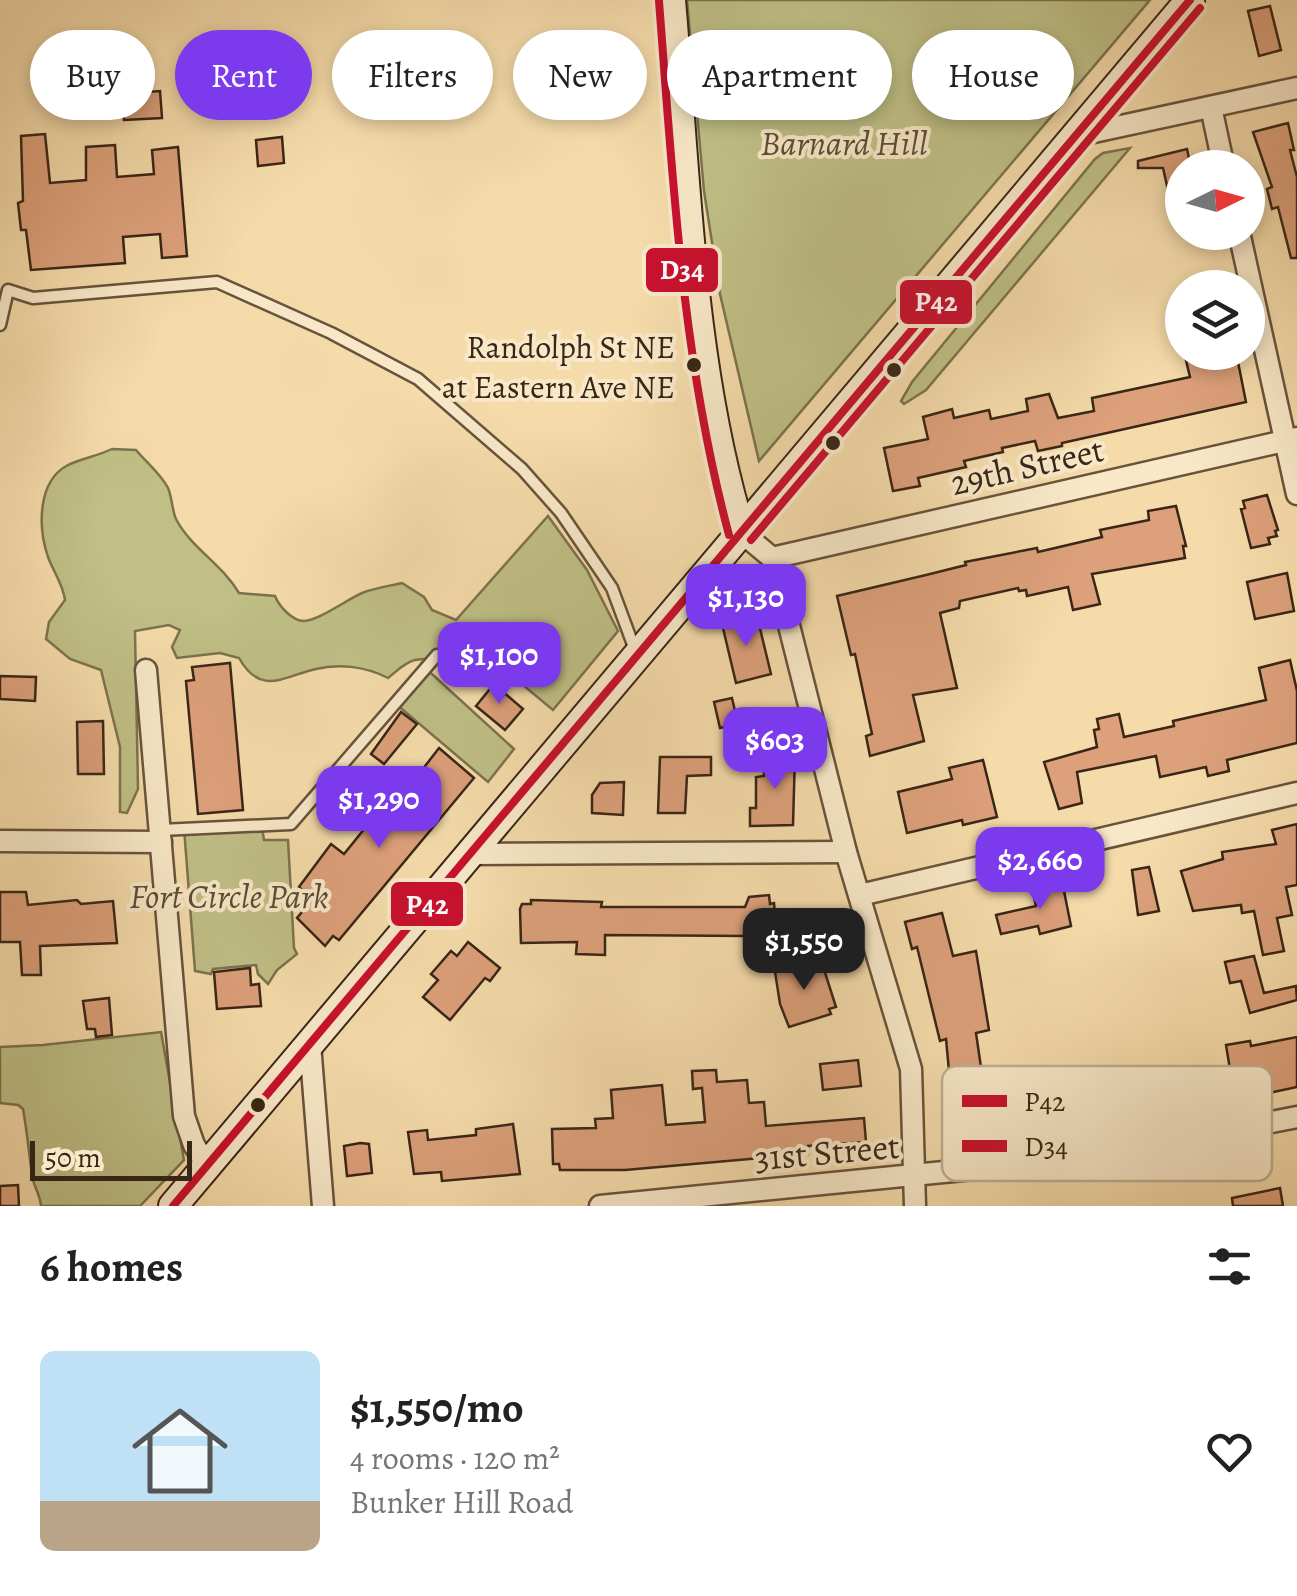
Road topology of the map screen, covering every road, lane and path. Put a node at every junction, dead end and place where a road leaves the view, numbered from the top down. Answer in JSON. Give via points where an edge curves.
{"nodes":[{"id":1,"x":671,"y":0,"type":"edge"},
{"id":2,"x":1190,"y":0,"type":"edge"},
{"id":3,"x":1297,"y":88,"type":"edge"},
{"id":4,"x":1211,"y":107,"type":"junction"},
{"id":5,"x":1075,"y":136,"type":"junction"},
{"id":6,"x":1220,"y":150,"type":"edge"},
{"id":7,"x":1243,"y":250,"type":"edge"},
{"id":8,"x":0,"y":325,"type":"edge"},
{"id":9,"x":1291,"y":439,"type":"edge"},
{"id":10,"x":1297,"y":494,"type":"edge"},
{"id":11,"x":741,"y":532,"type":"junction"},
{"id":12,"x":772,"y":558,"type":"junction"},
{"id":13,"x":438,"y":655,"type":"dead end"},
{"id":14,"x":637,"y":656,"type":"junction"},
{"id":15,"x":146,"y":670,"type":"dead end"},
{"id":16,"x":1297,"y":793,"type":"edge"},
{"id":17,"x":160,"y":836,"type":"junction"},
{"id":18,"x":0,"y":842,"type":"edge"},
{"id":19,"x":846,"y":852,"type":"junction"},
{"id":20,"x":470,"y":854,"type":"junction"},
{"id":21,"x":860,"y":895,"type":"junction"},
{"id":22,"x":310,"y":1044,"type":"junction"},
{"id":23,"x":1297,"y":1117,"type":"edge"},
{"id":24,"x":1272,"y":1122,"type":"edge"},
{"id":25,"x":207,"y":1165,"type":"junction"},
{"id":26,"x":942,"y":1173,"type":"edge"},
{"id":27,"x":916,"y":1176,"type":"junction"},
{"id":28,"x":172,"y":1206,"type":"edge"},
{"id":29,"x":324,"y":1206,"type":"edge"},
{"id":30,"x":600,"y":1206,"type":"edge"},
{"id":31,"x":915,"y":1206,"type":"edge"}],
"edges":[{"from":1,"to":11,"type":"main road","via":[[704,354]]},
{"from":2,"to":5,"type":"main road"},
{"from":3,"to":4,"type":"street"},
{"from":4,"to":5,"type":"street"},
{"from":4,"to":6,"type":"street"},
{"from":5,"to":11,"type":"main road"},
{"from":7,"to":9,"type":"street"},
{"from":8,"to":14,"type":"lane","via":[[8,290],[33,298],[217,282],[331,333],[418,380],[522,469],[612,588]]},
{"from":9,"to":10,"type":"street"},
{"from":9,"to":12,"type":"street","name":"29th Street"},
{"from":11,"to":12,"type":"street"},
{"from":11,"to":14,"type":"main road"},
{"from":12,"to":19,"type":"street"},
{"from":13,"to":17,"type":"lane","via":[[292,824]]},
{"from":14,"to":20,"type":"main road"},
{"from":15,"to":17,"type":"street"},
{"from":16,"to":21,"type":"street"},
{"from":17,"to":18,"type":"street"},
{"from":17,"to":25,"type":"street","via":[[184,1116]]},
{"from":19,"to":20,"type":"street"},
{"from":19,"to":21,"type":"street"},
{"from":20,"to":22,"type":"main road"},
{"from":21,"to":27,"type":"street","via":[[911,1068]]},
{"from":22,"to":25,"type":"main road"},
{"from":22,"to":29,"type":"street"},
{"from":23,"to":24,"type":"street","name":"31st Street"},
{"from":25,"to":28,"type":"main road"},
{"from":26,"to":27,"type":"street","name":"31st Street"},
{"from":27,"to":30,"type":"street","name":"31st Street"},
{"from":27,"to":31,"type":"street"}]}
